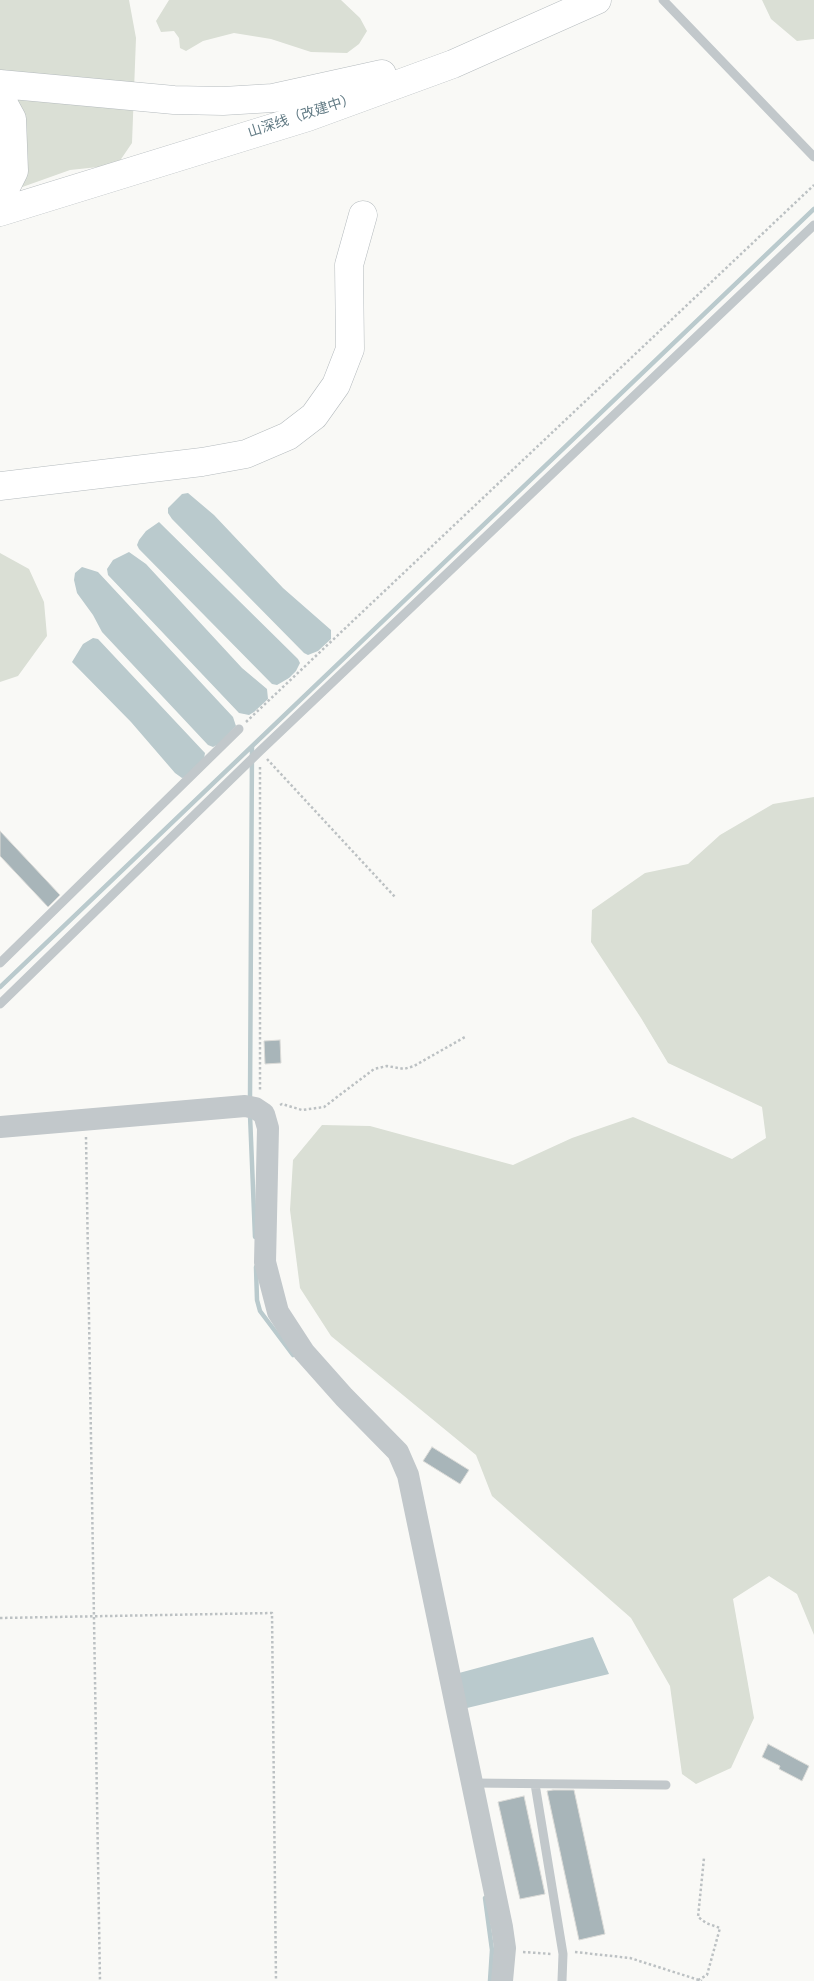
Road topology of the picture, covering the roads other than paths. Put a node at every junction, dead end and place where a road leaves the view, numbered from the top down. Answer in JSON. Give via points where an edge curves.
{"nodes":[{"id":1,"x":597,"y":0,"type":"edge"},
{"id":2,"x":663,"y":0,"type":"edge"},
{"id":3,"x":564,"y":15,"type":"junction"},
{"id":4,"x":0,"y":84,"type":"edge"},
{"id":5,"x":0,"y":97,"type":"edge"},
{"id":6,"x":814,"y":157,"type":"edge"},
{"id":7,"x":0,"y":199,"type":"edge"},
{"id":8,"x":0,"y":212,"type":"edge"},
{"id":9,"x":363,"y":215,"type":"dead end"},
{"id":10,"x":814,"y":226,"type":"edge"},
{"id":11,"x":0,"y":486,"type":"edge"},
{"id":12,"x":240,"y":729,"type":"road end"},
{"id":13,"x":0,"y":963,"type":"edge"},
{"id":14,"x":0,"y":1004,"type":"edge"},
{"id":15,"x":0,"y":1128,"type":"edge"},
{"id":16,"x":472,"y":1783,"type":"junction"},
{"id":17,"x":535,"y":1784,"type":"junction"},
{"id":18,"x":666,"y":1785,"type":"dead end"},
{"id":19,"x":502,"y":1981,"type":"edge"},
{"id":20,"x":562,"y":1981,"type":"edge"}],
"edges":[{"from":1,"to":3,"type":"highway","name":"山深线（改建中）"},
{"from":2,"to":6,"type":"lane"},
{"from":3,"to":4,"type":"highway","via":[[385,73],[273,98],[174,100]]},
{"from":3,"to":8,"type":"highway","name":"山深线（改建中）","via":[[453,64],[308,116]]},
{"from":5,"to":7,"type":"highway","via":[[12,119],[14,171]]},
{"from":9,"to":11,"type":"highway","via":[[349,264],[350,348],[336,386],[314,416],[288,436],[246,454],[202,462]]},
{"from":10,"to":14,"type":"lane","via":[[260,751]]},
{"from":12,"to":13,"type":"lane"},
{"from":15,"to":16,"type":"street","via":[[245,1106],[264,1114],[268,1128],[265,1262],[272,1294],[278,1312],[304,1352],[398,1452],[408,1475]]},
{"from":16,"to":17,"type":"lane"},
{"from":16,"to":19,"type":"street","via":[[505,1948]]},
{"from":17,"to":18,"type":"lane"},
{"from":17,"to":20,"type":"lane","via":[[563,1954]]}]}
